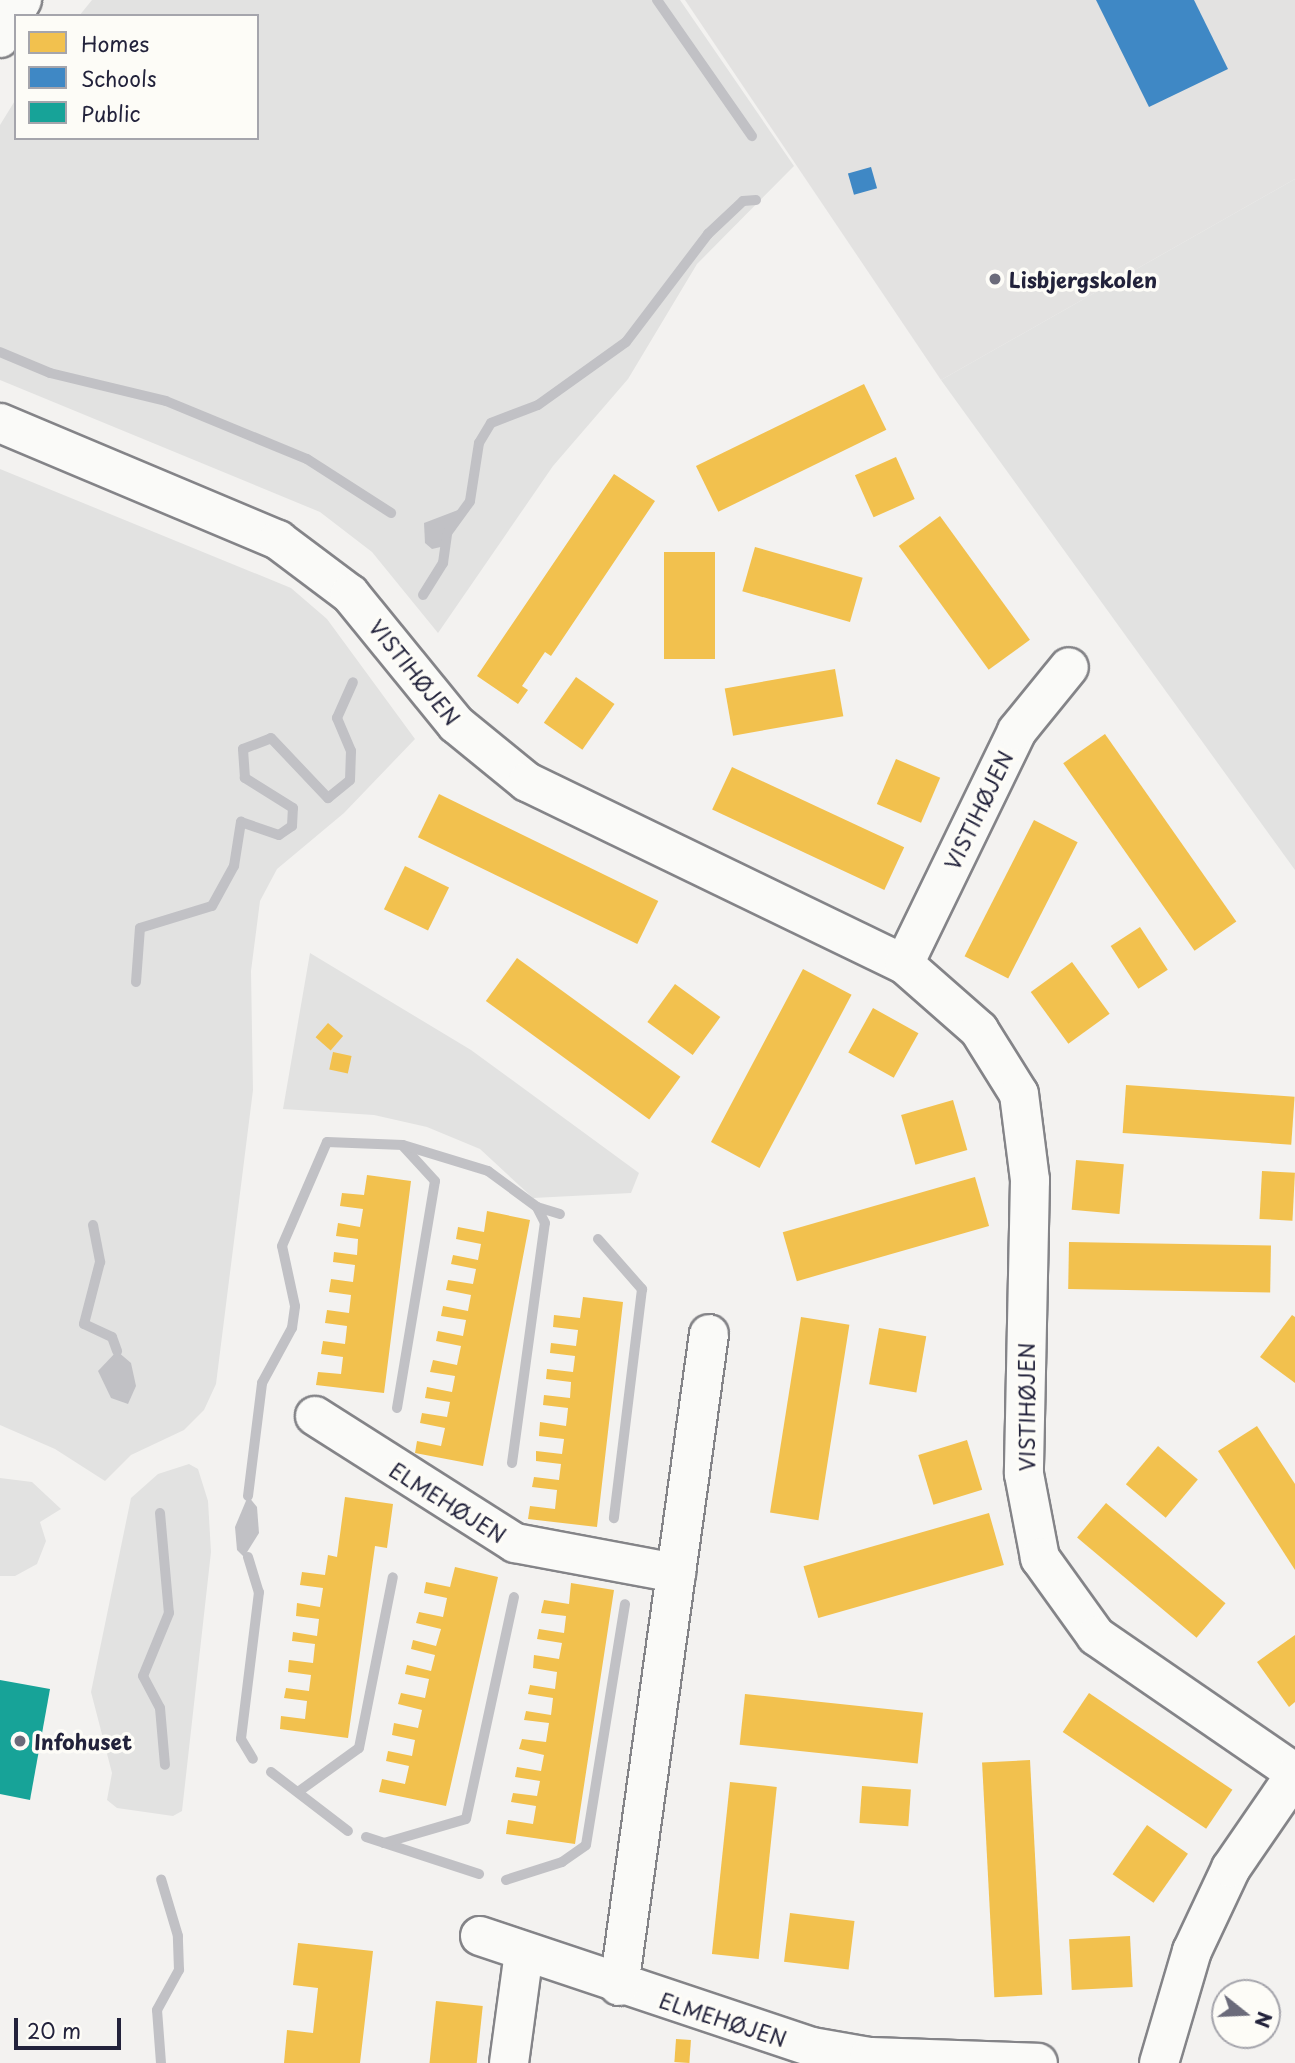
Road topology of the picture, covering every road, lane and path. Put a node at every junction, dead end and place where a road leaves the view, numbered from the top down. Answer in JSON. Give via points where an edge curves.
{"nodes":[{"id":1,"x":22,"y":0,"type":"edge"},
{"id":2,"x":0,"y":38,"type":"edge"},
{"id":3,"x":0,"y":423,"type":"edge"},
{"id":4,"x":1069,"y":667,"type":"dead end"},
{"id":5,"x":904,"y":964,"type":"junction"},
{"id":6,"x":709,"y":1334,"type":"dead end"},
{"id":7,"x":315,"y":1416,"type":"dead end"},
{"id":8,"x":676,"y":1573,"type":"junction"},
{"id":9,"x":1295,"y":1774,"type":"edge"},
{"id":10,"x":480,"y":1936,"type":"dead end"},
{"id":11,"x":524,"y":1952,"type":"junction"},
{"id":12,"x":619,"y":1986,"type":"junction"},
{"id":13,"x":509,"y":2063,"type":"edge"},
{"id":14,"x":1038,"y":2063,"type":"edge"},
{"id":15,"x":1158,"y":2063,"type":"edge"}],
"edges":[{"from":1,"to":2,"type":"street"},
{"from":3,"to":5,"type":"street","name":"VISTIHØJEN","via":[[278,540],[349,594],[456,724],[527,782]]},
{"from":4,"to":5,"type":"street","name":"VISTIHØJEN","via":[[1017,732]]},
{"from":5,"to":9,"type":"street","name":"VISTIHØJEN","via":[[979,1030],[1019,1094],[1030,1180],[1024,1474],[1040,1558],[1096,1636]]},
{"from":6,"to":8,"type":"street"},
{"from":7,"to":8,"type":"street","name":"ELMEHØJEN","via":[[515,1543]]},
{"from":8,"to":12,"type":"street"},
{"from":9,"to":15,"type":"street","via":[[1231,1868],[1192,1951]]},
{"from":10,"to":11,"type":"street","name":"ELMEHØJEN"},
{"from":11,"to":12,"type":"street","name":"ELMEHØJEN"},
{"from":11,"to":13,"type":"street"},
{"from":12,"to":14,"type":"street","name":"ELMEHØJEN","via":[[824,2049],[869,2057]]}]}
